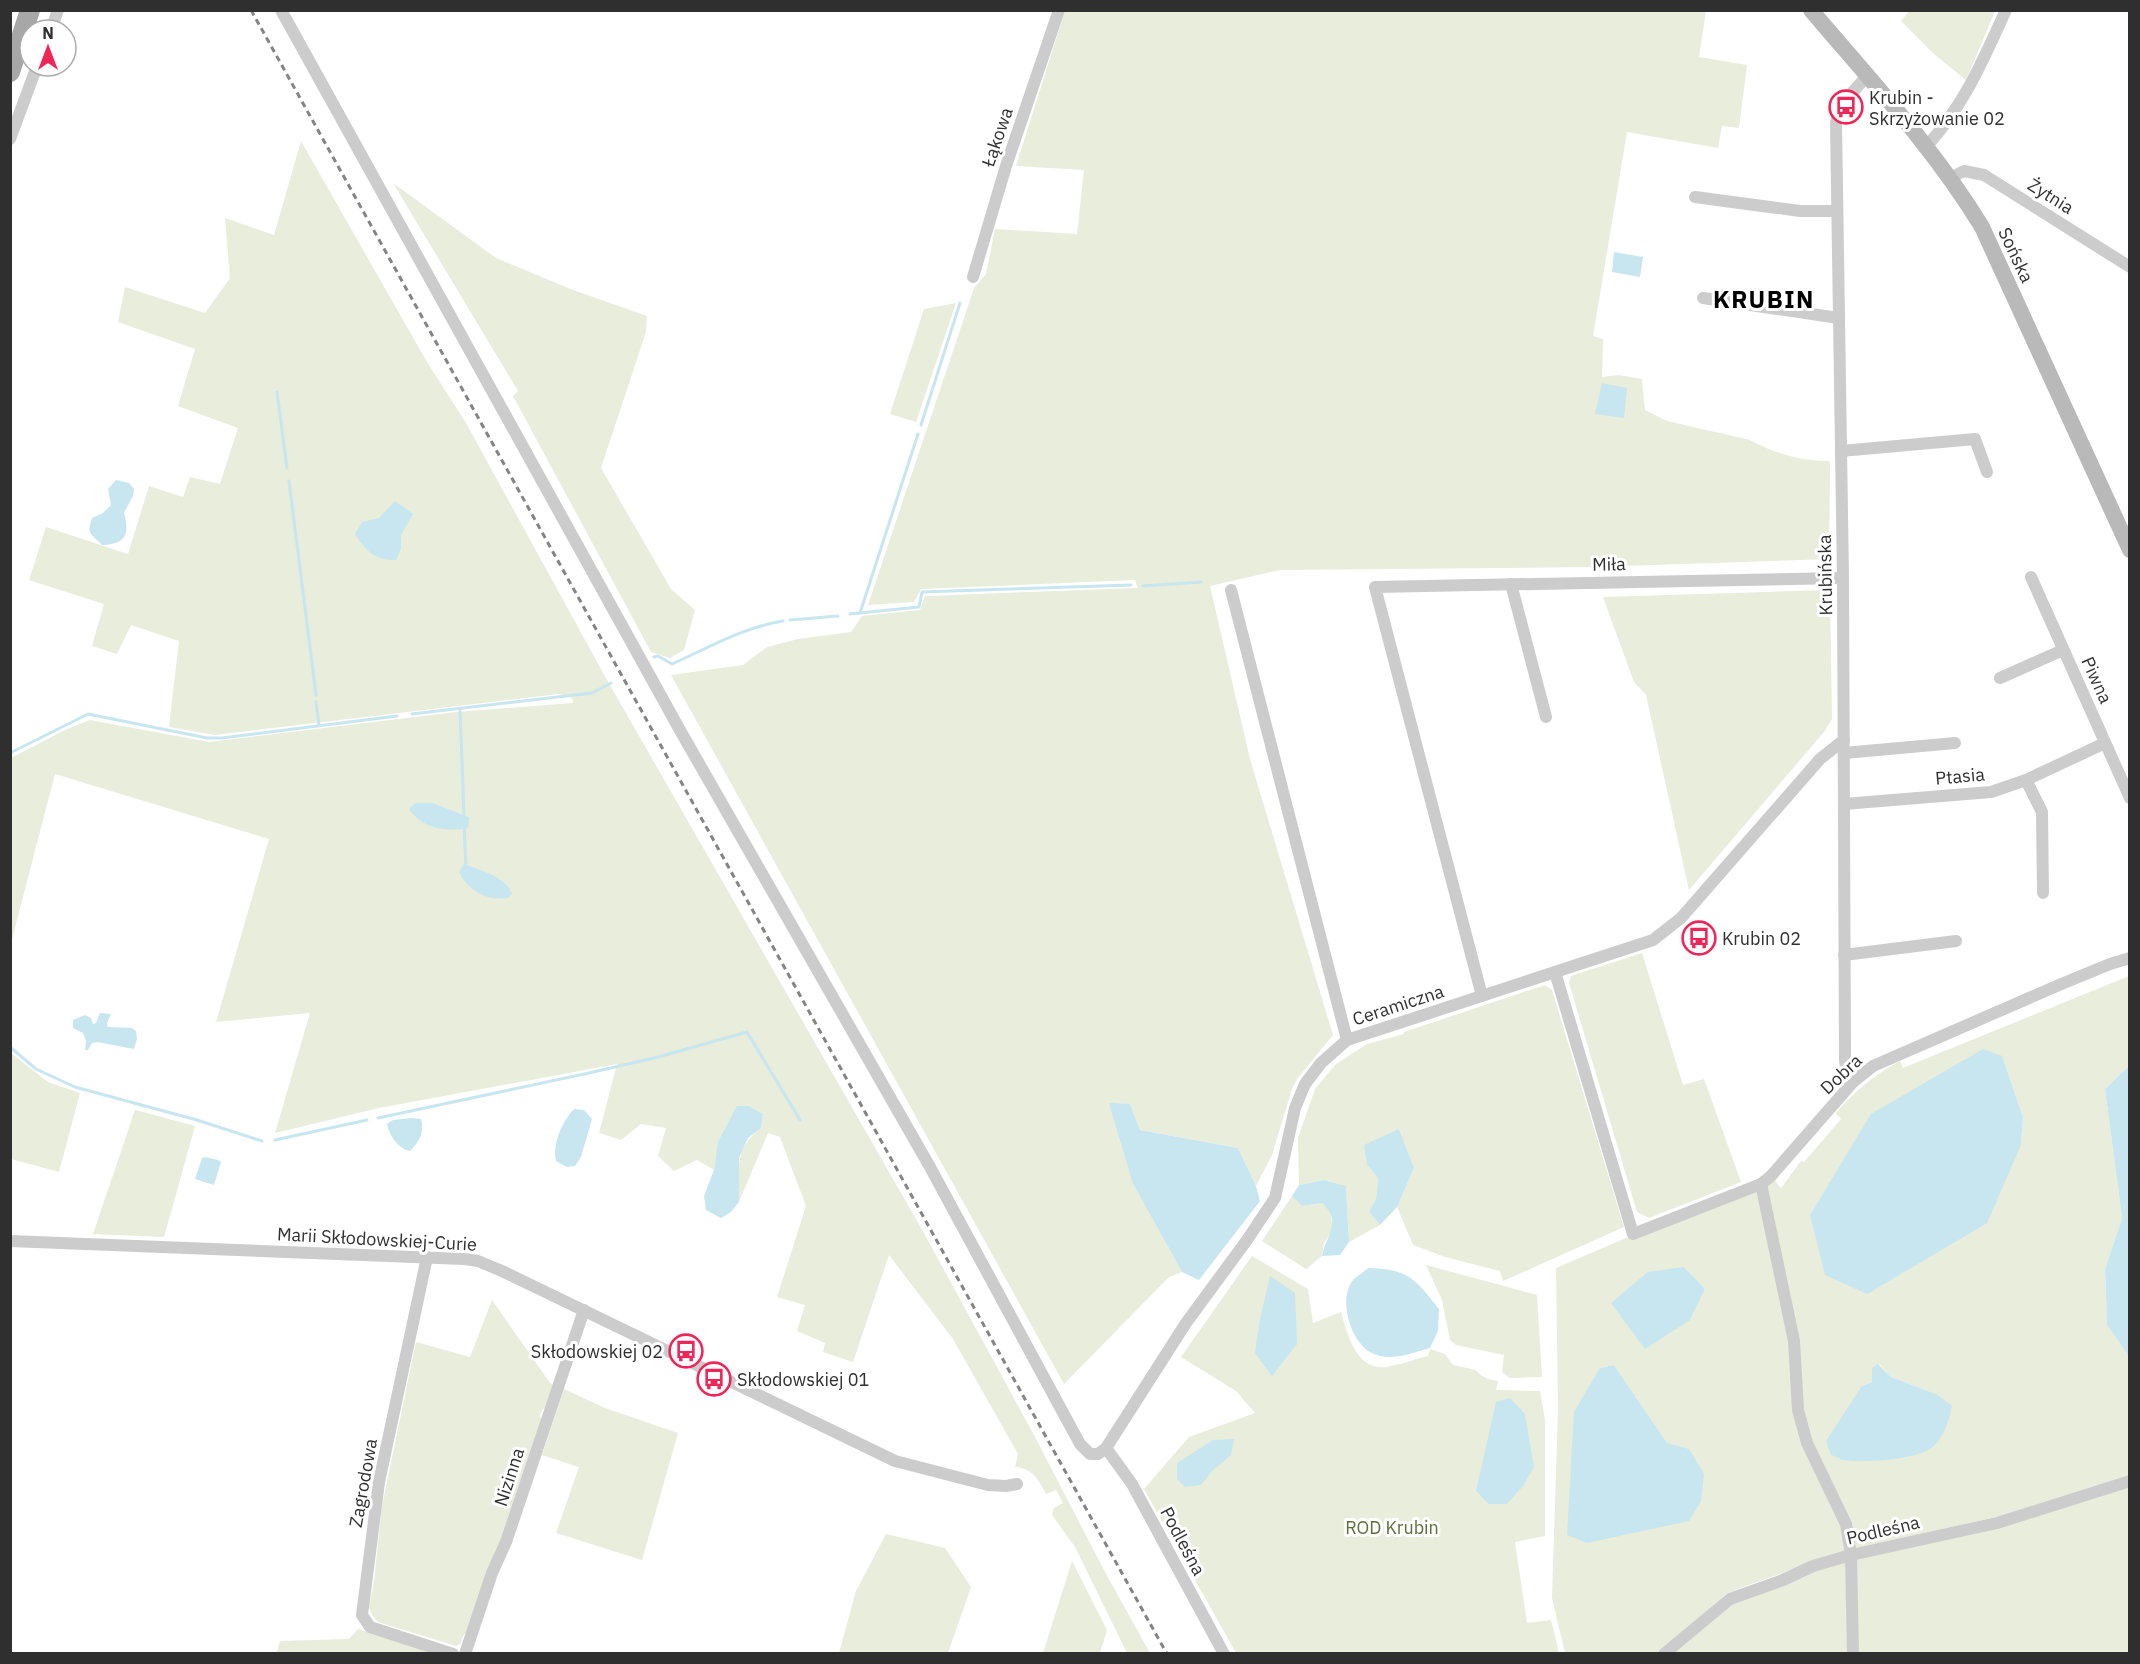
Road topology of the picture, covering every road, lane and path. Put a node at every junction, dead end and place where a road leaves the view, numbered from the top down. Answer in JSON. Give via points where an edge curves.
{"nodes":[{"id":1,"x":30,"y":10,"type":"edge"},
{"id":2,"x":281,"y":10,"type":"edge"},
{"id":3,"x":1059,"y":10,"type":"edge"},
{"id":4,"x":1811,"y":10,"type":"edge"},
{"id":5,"x":2006,"y":10,"type":"edge"},
{"id":6,"x":10,"y":72,"type":"edge"},
{"id":7,"x":1867,"y":76,"type":"junction"},
{"id":8,"x":33,"y":78,"type":"edge"},
{"id":9,"x":10,"y":139,"type":"edge"},
{"id":10,"x":1927,"y":146,"type":"junction"},
{"id":11,"x":1950,"y":178,"type":"junction"},
{"id":12,"x":1695,"y":197,"type":"dead end"},
{"id":13,"x":1838,"y":211,"type":"junction"},
{"id":14,"x":2130,"y":267,"type":"edge"},
{"id":15,"x":973,"y":277,"type":"dead end"},
{"id":16,"x":1703,"y":298,"type":"dead end"},
{"id":17,"x":1839,"y":318,"type":"junction"},
{"id":18,"x":1841,"y":451,"type":"junction"},
{"id":19,"x":1987,"y":472,"type":"dead end"},
{"id":20,"x":2130,"y":550,"type":"edge"},
{"id":21,"x":2031,"y":577,"type":"dead end"},
{"id":22,"x":1843,"y":578,"type":"junction"},
{"id":23,"x":1511,"y":584,"type":"junction"},
{"id":24,"x":1231,"y":590,"type":"dead end"},
{"id":25,"x":2064,"y":650,"type":"junction"},
{"id":26,"x":2000,"y":678,"type":"dead end"},
{"id":27,"x":1546,"y":717,"type":"dead end"},
{"id":28,"x":1844,"y":740,"type":"junction"},
{"id":29,"x":2105,"y":743,"type":"junction"},
{"id":30,"x":1955,"y":744,"type":"dead end"},
{"id":31,"x":1844,"y":753,"type":"junction"},
{"id":32,"x":2026,"y":780,"type":"junction"},
{"id":33,"x":2130,"y":798,"type":"edge"},
{"id":34,"x":1844,"y":804,"type":"junction"},
{"id":35,"x":2043,"y":893,"type":"dead end"},
{"id":36,"x":1956,"y":941,"type":"dead end"},
{"id":37,"x":1844,"y":955,"type":"junction"},
{"id":38,"x":2130,"y":958,"type":"edge"},
{"id":39,"x":1555,"y":972,"type":"junction"},
{"id":40,"x":1482,"y":996,"type":"junction"},
{"id":41,"x":1347,"y":1040,"type":"junction"},
{"id":42,"x":1853,"y":1082,"type":"junction"},
{"id":43,"x":1761,"y":1184,"type":"junction"},
{"id":44,"x":10,"y":1241,"type":"edge"},
{"id":45,"x":427,"y":1257,"type":"junction"},
{"id":46,"x":584,"y":1310,"type":"junction"},
{"id":47,"x":1106,"y":1448,"type":"junction"},
{"id":48,"x":2130,"y":1481,"type":"edge"},
{"id":49,"x":1017,"y":1484,"type":"dead end"},
{"id":50,"x":1851,"y":1555,"type":"junction"},
{"id":51,"x":453,"y":1653,"type":"edge"},
{"id":52,"x":465,"y":1653,"type":"edge"},
{"id":53,"x":1224,"y":1653,"type":"edge"},
{"id":54,"x":1664,"y":1653,"type":"edge"},
{"id":55,"x":1853,"y":1653,"type":"edge"}],
"edges":[{"from":1,"to":6,"type":"main road"},
{"from":2,"to":47,"type":"street","via":[[681,732],[930,1167],[1080,1444],[1093,1455]]},
{"from":3,"to":15,"type":"street","name":"Łąkowa"},
{"from":4,"to":7,"type":"street","name":"Sońska"},
{"from":5,"to":10,"type":"street","via":[[1961,103]]},
{"from":7,"to":10,"type":"street","name":"Sońska"},
{"from":7,"to":13,"type":"street","name":"Krubińska","via":[[1845,99],[1838,113]]},
{"from":8,"to":9,"type":"street"},
{"from":10,"to":11,"type":"street","name":"Sońska"},
{"from":11,"to":14,"type":"street","name":"Żytnia","via":[[1964,171],[1984,175]]},
{"from":11,"to":20,"type":"street","name":"Sońska","via":[[1982,227]]},
{"from":12,"to":13,"type":"street","via":[[1800,211]]},
{"from":13,"to":17,"type":"street","name":"Krubińska"},
{"from":16,"to":17,"type":"street"},
{"from":17,"to":18,"type":"street","name":"Krubińska"},
{"from":18,"to":19,"type":"street","via":[[1975,439]]},
{"from":18,"to":22,"type":"street","name":"Krubińska"},
{"from":21,"to":25,"type":"street","name":"Piwna"},
{"from":22,"to":23,"type":"street","name":"Miła"},
{"from":22,"to":28,"type":"street","name":"Krubińska"},
{"from":23,"to":27,"type":"street"},
{"from":23,"to":40,"type":"street","name":"Miła","via":[[1375,587]]},
{"from":24,"to":41,"type":"street"},
{"from":25,"to":26,"type":"street"},
{"from":25,"to":29,"type":"street","name":"Piwna"},
{"from":28,"to":31,"type":"street","name":"Krubińska"},
{"from":28,"to":39,"type":"street","name":"Ceramiczna","via":[[1820,759],[1681,918],[1653,940]]},
{"from":29,"to":32,"type":"street","name":"Ptasia"},
{"from":29,"to":33,"type":"street","name":"Piwna"},
{"from":30,"to":31,"type":"street"},
{"from":31,"to":34,"type":"street","name":"Krubińska"},
{"from":32,"to":34,"type":"street","name":"Ptasia","via":[[1991,792]]},
{"from":32,"to":35,"type":"street","via":[[2042,812]]},
{"from":34,"to":37,"type":"street","name":"Krubińska"},
{"from":36,"to":37,"type":"street"},
{"from":37,"to":42,"type":"street","name":"Krubińska","via":[[1845,1060],[1846,1073]]},
{"from":38,"to":42,"type":"street","name":"Dobra","via":[[1876,1065]]},
{"from":39,"to":40,"type":"street","name":"Ceramiczna"},
{"from":39,"to":43,"type":"street","name":"Dobra","via":[[1633,1234]]},
{"from":40,"to":41,"type":"street","name":"Ceramiczna"},
{"from":41,"to":47,"type":"street","name":"Ceramiczna","via":[[1305,1084],[1295,1108],[1275,1198],[1175,1338]]},
{"from":42,"to":43,"type":"street","name":"Dobra"},
{"from":43,"to":50,"type":"street","via":[[1794,1341],[1798,1410],[1807,1443],[1846,1524]]},
{"from":44,"to":45,"type":"street","name":"Marii Skłodowskiej-Curie"},
{"from":45,"to":46,"type":"street","name":"Marii Skłodowskiej-Curie","via":[[484,1263]]},
{"from":45,"to":51,"type":"street","name":"Zagrodowa","via":[[379,1482],[362,1615],[370,1627]]},
{"from":46,"to":49,"type":"street","name":"Marii Skłodowskiej-Curie","via":[[895,1461],[988,1485]]},
{"from":46,"to":52,"type":"street","name":"Nizinna"},
{"from":47,"to":53,"type":"street","name":"Podleśna","via":[[1136,1490]]},
{"from":48,"to":50,"type":"street","name":"Podleśna","via":[[1997,1523]]},
{"from":50,"to":54,"type":"street","name":"Podleśna","via":[[1730,1599]]},
{"from":50,"to":55,"type":"street"}]}
